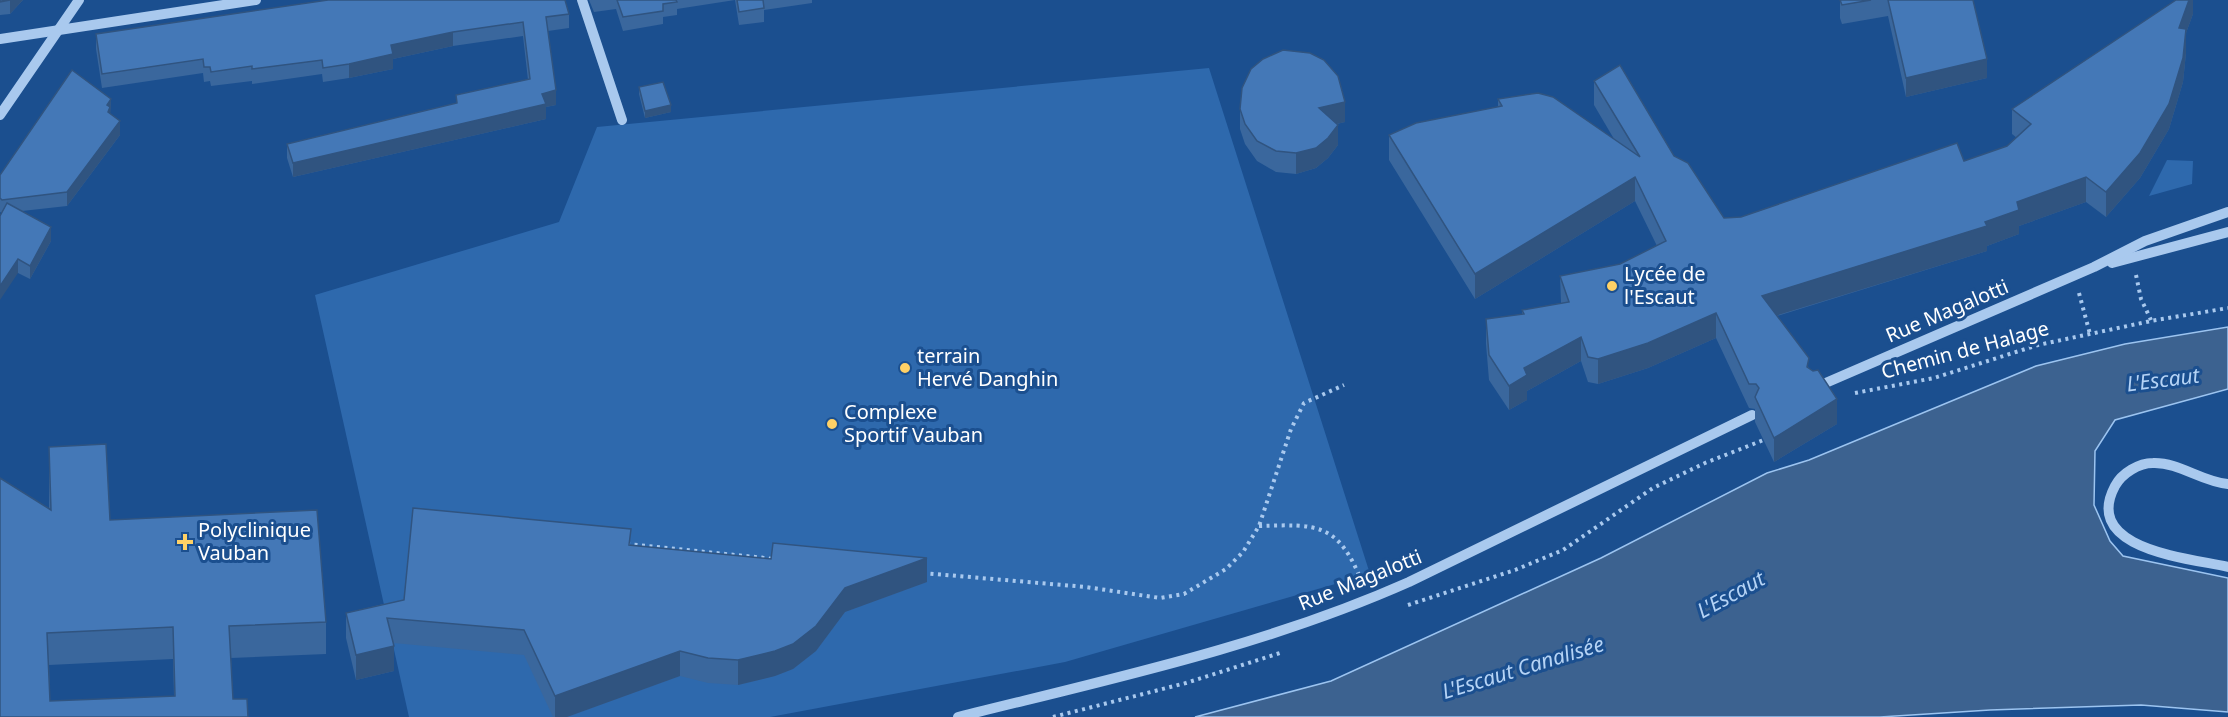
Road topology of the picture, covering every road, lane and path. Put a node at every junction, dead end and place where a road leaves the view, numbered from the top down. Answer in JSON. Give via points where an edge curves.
{"nodes":[{"id":1,"x":79,"y":0,"type":"edge"},
{"id":2,"x":256,"y":0,"type":"edge"},
{"id":3,"x":582,"y":0,"type":"edge"},
{"id":4,"x":58,"y":30,"type":"junction"},
{"id":5,"x":0,"y":39,"type":"edge"},
{"id":6,"x":0,"y":114,"type":"edge"},
{"id":7,"x":622,"y":120,"type":"dead end"},
{"id":8,"x":2228,"y":212,"type":"edge"},
{"id":9,"x":2228,"y":232,"type":"edge"},
{"id":10,"x":2094,"y":267,"type":"junction"},
{"id":11,"x":2136,"y":274,"type":"dead end"},
{"id":12,"x":2072,"y":276,"type":"junction"},
{"id":13,"x":2228,"y":309,"type":"edge"},
{"id":14,"x":2151,"y":321,"type":"junction"},
{"id":15,"x":2090,"y":334,"type":"junction"},
{"id":16,"x":1344,"y":385,"type":"dead end"},
{"id":17,"x":1814,"y":388,"type":"edge"},
{"id":18,"x":1850,"y":394,"type":"dead end"},
{"id":19,"x":1752,"y":415,"type":"dead end"},
{"id":20,"x":1772,"y":436,"type":"edge"},
{"id":21,"x":1723,"y":456,"type":"dead end"},
{"id":22,"x":2228,"y":484,"type":"edge"},
{"id":23,"x":1260,"y":526,"type":"junction"},
{"id":24,"x":622,"y":543,"type":"edge"},
{"id":25,"x":780,"y":559,"type":"edge"},
{"id":26,"x":2228,"y":567,"type":"edge"},
{"id":27,"x":918,"y":573,"type":"edge"},
{"id":28,"x":1369,"y":599,"type":"junction"},
{"id":29,"x":958,"y":717,"type":"edge"}],
"edges":[{"from":1,"to":4,"type":"street"},
{"from":2,"to":4,"type":"street"},
{"from":3,"to":7,"type":"street"},
{"from":4,"to":5,"type":"street"},
{"from":4,"to":6,"type":"street"},
{"from":8,"to":10,"type":"street","name":"Rue Magalotti","via":[[2145,241]]},
{"from":9,"to":10,"type":"street","name":"Rue Magalotti"},
{"from":10,"to":12,"type":"street","name":"Rue Magalotti"},
{"from":11,"to":14,"type":"path"},
{"from":12,"to":15,"type":"path"},
{"from":12,"to":17,"type":"street","name":"Rue Magalotti"},
{"from":13,"to":14,"type":"path","name":"Chemin de Halage"},
{"from":14,"to":15,"type":"path","name":"Chemin de Halage"},
{"from":15,"to":18,"type":"path","name":"Chemin de Halage","via":[[2025,348],[1934,378]]},
{"from":16,"to":23,"type":"path","via":[[1304,403],[1291,429]]},
{"from":19,"to":28,"type":"street","name":"Rue Magalotti"},
{"from":20,"to":21,"type":"path"},
{"from":22,"to":26,"type":"street","via":[[2160,463],[2146,463],[2120,479],[2112,493],[2110,509],[2116,530],[2133,544]]},
{"from":23,"to":27,"type":"path","via":[[1244,552],[1226,569],[1184,594],[1160,598],[1086,587]]},
{"from":23,"to":28,"type":"path","via":[[1303,524],[1329,533],[1350,552]]},
{"from":24,"to":25,"type":"path"},
{"from":28,"to":29,"type":"street","name":"Rue Magalotti","via":[[1200,656]]}]}
